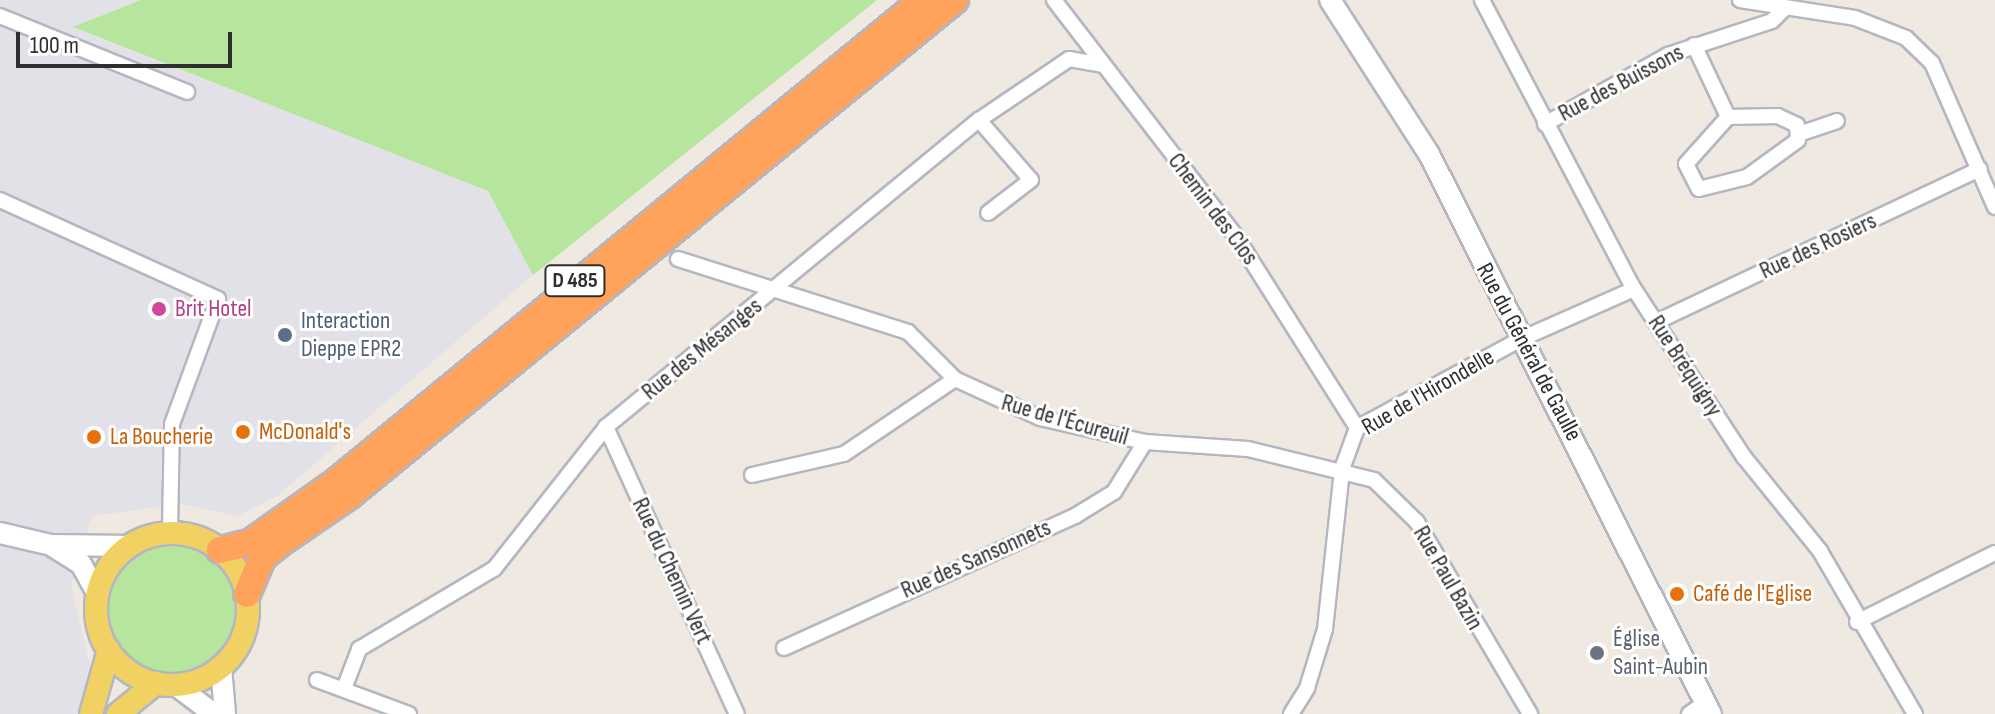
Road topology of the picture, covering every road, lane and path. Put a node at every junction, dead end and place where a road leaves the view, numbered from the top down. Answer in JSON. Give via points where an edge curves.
{"nodes":[{"id":1,"x":923,"y":0,"type":"edge"},
{"id":2,"x":955,"y":0,"type":"edge"},
{"id":3,"x":1054,"y":0,"type":"edge"},
{"id":4,"x":1330,"y":0,"type":"edge"},
{"id":5,"x":1482,"y":0,"type":"edge"},
{"id":6,"x":1740,"y":0,"type":"edge"},
{"id":7,"x":1785,"y":8,"type":"junction"},
{"id":8,"x":0,"y":16,"type":"edge"},
{"id":9,"x":1694,"y":45,"type":"junction"},
{"id":10,"x":1102,"y":65,"type":"junction"},
{"id":11,"x":187,"y":92,"type":"dead end"},
{"id":12,"x":1728,"y":117,"type":"junction"},
{"id":13,"x":979,"y":120,"type":"junction"},
{"id":14,"x":1837,"y":121,"type":"dead end"},
{"id":15,"x":1545,"y":124,"type":"junction"},
{"id":16,"x":1799,"y":134,"type":"junction"},
{"id":17,"x":1980,"y":169,"type":"junction"},
{"id":18,"x":0,"y":200,"type":"edge"},
{"id":19,"x":1995,"y":207,"type":"edge"},
{"id":20,"x":988,"y":213,"type":"dead end"},
{"id":21,"x":678,"y":259,"type":"dead end"},
{"id":22,"x":777,"y":288,"type":"junction"},
{"id":23,"x":1634,"y":289,"type":"junction"},
{"id":24,"x":1656,"y":322,"type":"junction"},
{"id":25,"x":1523,"y":338,"type":"junction"},
{"id":26,"x":955,"y":379,"type":"junction"},
{"id":27,"x":606,"y":427,"type":"junction"},
{"id":28,"x":1357,"y":428,"type":"junction"},
{"id":29,"x":1145,"y":442,"type":"junction"},
{"id":30,"x":1342,"y":469,"type":"junction"},
{"id":31,"x":752,"y":475,"type":"dead end"},
{"id":32,"x":0,"y":533,"type":"edge"},
{"id":33,"x":170,"y":533,"type":"junction"},
{"id":34,"x":51,"y":545,"type":"junction"},
{"id":35,"x":130,"y":546,"type":"junction"},
{"id":36,"x":220,"y":550,"type":"junction"},
{"id":37,"x":1995,"y":553,"type":"edge"},
{"id":38,"x":247,"y":594,"type":"junction"},
{"id":39,"x":98,"y":595,"type":"junction"},
{"id":40,"x":1857,"y":622,"type":"junction"},
{"id":41,"x":784,"y":648,"type":"dead end"},
{"id":42,"x":109,"y":650,"type":"junction"},
{"id":43,"x":221,"y":667,"type":"junction"},
{"id":44,"x":317,"y":680,"type":"dead end"},
{"id":45,"x":165,"y":684,"type":"junction"},
{"id":46,"x":345,"y":686,"type":"junction"},
{"id":47,"x":1702,"y":710,"type":"edge"},
{"id":48,"x":1913,"y":712,"type":"edge"},
{"id":49,"x":91,"y":714,"type":"edge"},
{"id":50,"x":118,"y":714,"type":"edge"},
{"id":51,"x":214,"y":714,"type":"edge"},
{"id":52,"x":225,"y":714,"type":"edge"},
{"id":53,"x":409,"y":714,"type":"edge"},
{"id":54,"x":737,"y":714,"type":"edge"},
{"id":55,"x":1291,"y":714,"type":"edge"},
{"id":56,"x":1530,"y":714,"type":"edge"}],
"edges":[{"from":1,"to":36,"type":"highway","number":"D 485","via":[[337,481],[251,542]]},
{"from":2,"to":38,"type":"highway","number":"D 485","via":[[349,496],[262,558]]},
{"from":3,"to":10,"type":"street","name":"Chemin des Clos"},
{"from":4,"to":25,"type":"street","name":"Rue du Général de Gaulle","via":[[1429,154]]},
{"from":5,"to":15,"type":"street","name":"Rue Bréquigny"},
{"from":6,"to":7,"type":"street"},
{"from":7,"to":9,"type":"street","name":"Rue des Buissons","via":[[1772,21]]},
{"from":7,"to":17,"type":"street","via":[[1855,18],[1906,38],[1932,63]]},
{"from":8,"to":11,"type":"street"},
{"from":9,"to":12,"type":"street"},
{"from":9,"to":15,"type":"street","name":"Rue des Buissons"},
{"from":10,"to":13,"type":"street","name":"Rue des Mésanges","via":[[1069,59]]},
{"from":10,"to":28,"type":"street","name":"Chemin des Clos","via":[[1237,238]]},
{"from":12,"to":16,"type":"street","via":[[1778,116]]},
{"from":12,"to":16,"type":"street","via":[[1690,152],[1686,164],[1699,189],[1747,177]]},
{"from":13,"to":20,"type":"street","via":[[1031,180]]},
{"from":13,"to":22,"type":"street","name":"Rue des Mésanges"},
{"from":14,"to":16,"type":"street"},
{"from":15,"to":23,"type":"street","name":"Rue Bréquigny"},
{"from":17,"to":19,"type":"street"},
{"from":17,"to":24,"type":"street","name":"Rue des Rosiers"},
{"from":18,"to":33,"type":"street","via":[[210,291],[219,311],[170,438]]},
{"from":21,"to":22,"type":"street","name":"Rue de l'Écureuil"},
{"from":22,"to":26,"type":"street","name":"Rue de l'Écureuil","via":[[908,332]]},
{"from":22,"to":27,"type":"street","name":"Rue des Mésanges"},
{"from":23,"to":24,"type":"street","name":"Rue Bréquigny"},
{"from":23,"to":25,"type":"street","name":"Rue de l'Hirondelle"},
{"from":24,"to":40,"type":"street","name":"Rue Bréquigny","via":[[1744,457],[1820,551]]},
{"from":25,"to":28,"type":"street","name":"Rue de l'Hirondelle"},
{"from":25,"to":47,"type":"street","name":"Rue du Général de Gaulle"},
{"from":26,"to":29,"type":"street","name":"Rue de l'Écureuil","via":[[1040,418]]},
{"from":26,"to":31,"type":"street","via":[[844,454]]},
{"from":27,"to":46,"type":"street","name":"Rue des Mésanges","via":[[494,569],[359,649]]},
{"from":27,"to":54,"type":"street","name":"Rue du Chemin Vert"},
{"from":28,"to":30,"type":"street","name":"Rue de l'Hirondelle"},
{"from":29,"to":30,"type":"street","name":"Rue de l'Écureuil","via":[[1218,444]]},
{"from":29,"to":41,"type":"street","name":"Rue des Sansonnets","via":[[1114,492],[1075,516]]},
{"from":30,"to":55,"type":"street","name":"Rue de l'Hirondelle","via":[[1325,629]]},
{"from":30,"to":56,"type":"street","name":"Rue Paul Bazin","via":[[1391,490],[1417,522]]},
{"from":32,"to":34,"type":"street"},
{"from":33,"to":35,"type":"main road"},
{"from":33,"to":36,"type":"main road"},
{"from":34,"to":35,"type":"street"},
{"from":34,"to":39,"type":"street","via":[[81,564]]},
{"from":35,"to":39,"type":"main road"},
{"from":36,"to":38,"type":"main road"},
{"from":37,"to":40,"type":"street"},
{"from":38,"to":43,"type":"main road","via":[[242,640]]},
{"from":39,"to":42,"type":"main road"},
{"from":40,"to":48,"type":"street","name":"Rue Bréquigny"},
{"from":42,"to":45,"type":"main road"},
{"from":42,"to":49,"type":"main road"},
{"from":43,"to":45,"type":"main road"},
{"from":43,"to":52,"type":"street"},
{"from":44,"to":46,"type":"street"},
{"from":45,"to":50,"type":"main road"},
{"from":45,"to":51,"type":"street"},
{"from":46,"to":53,"type":"street"}]}
